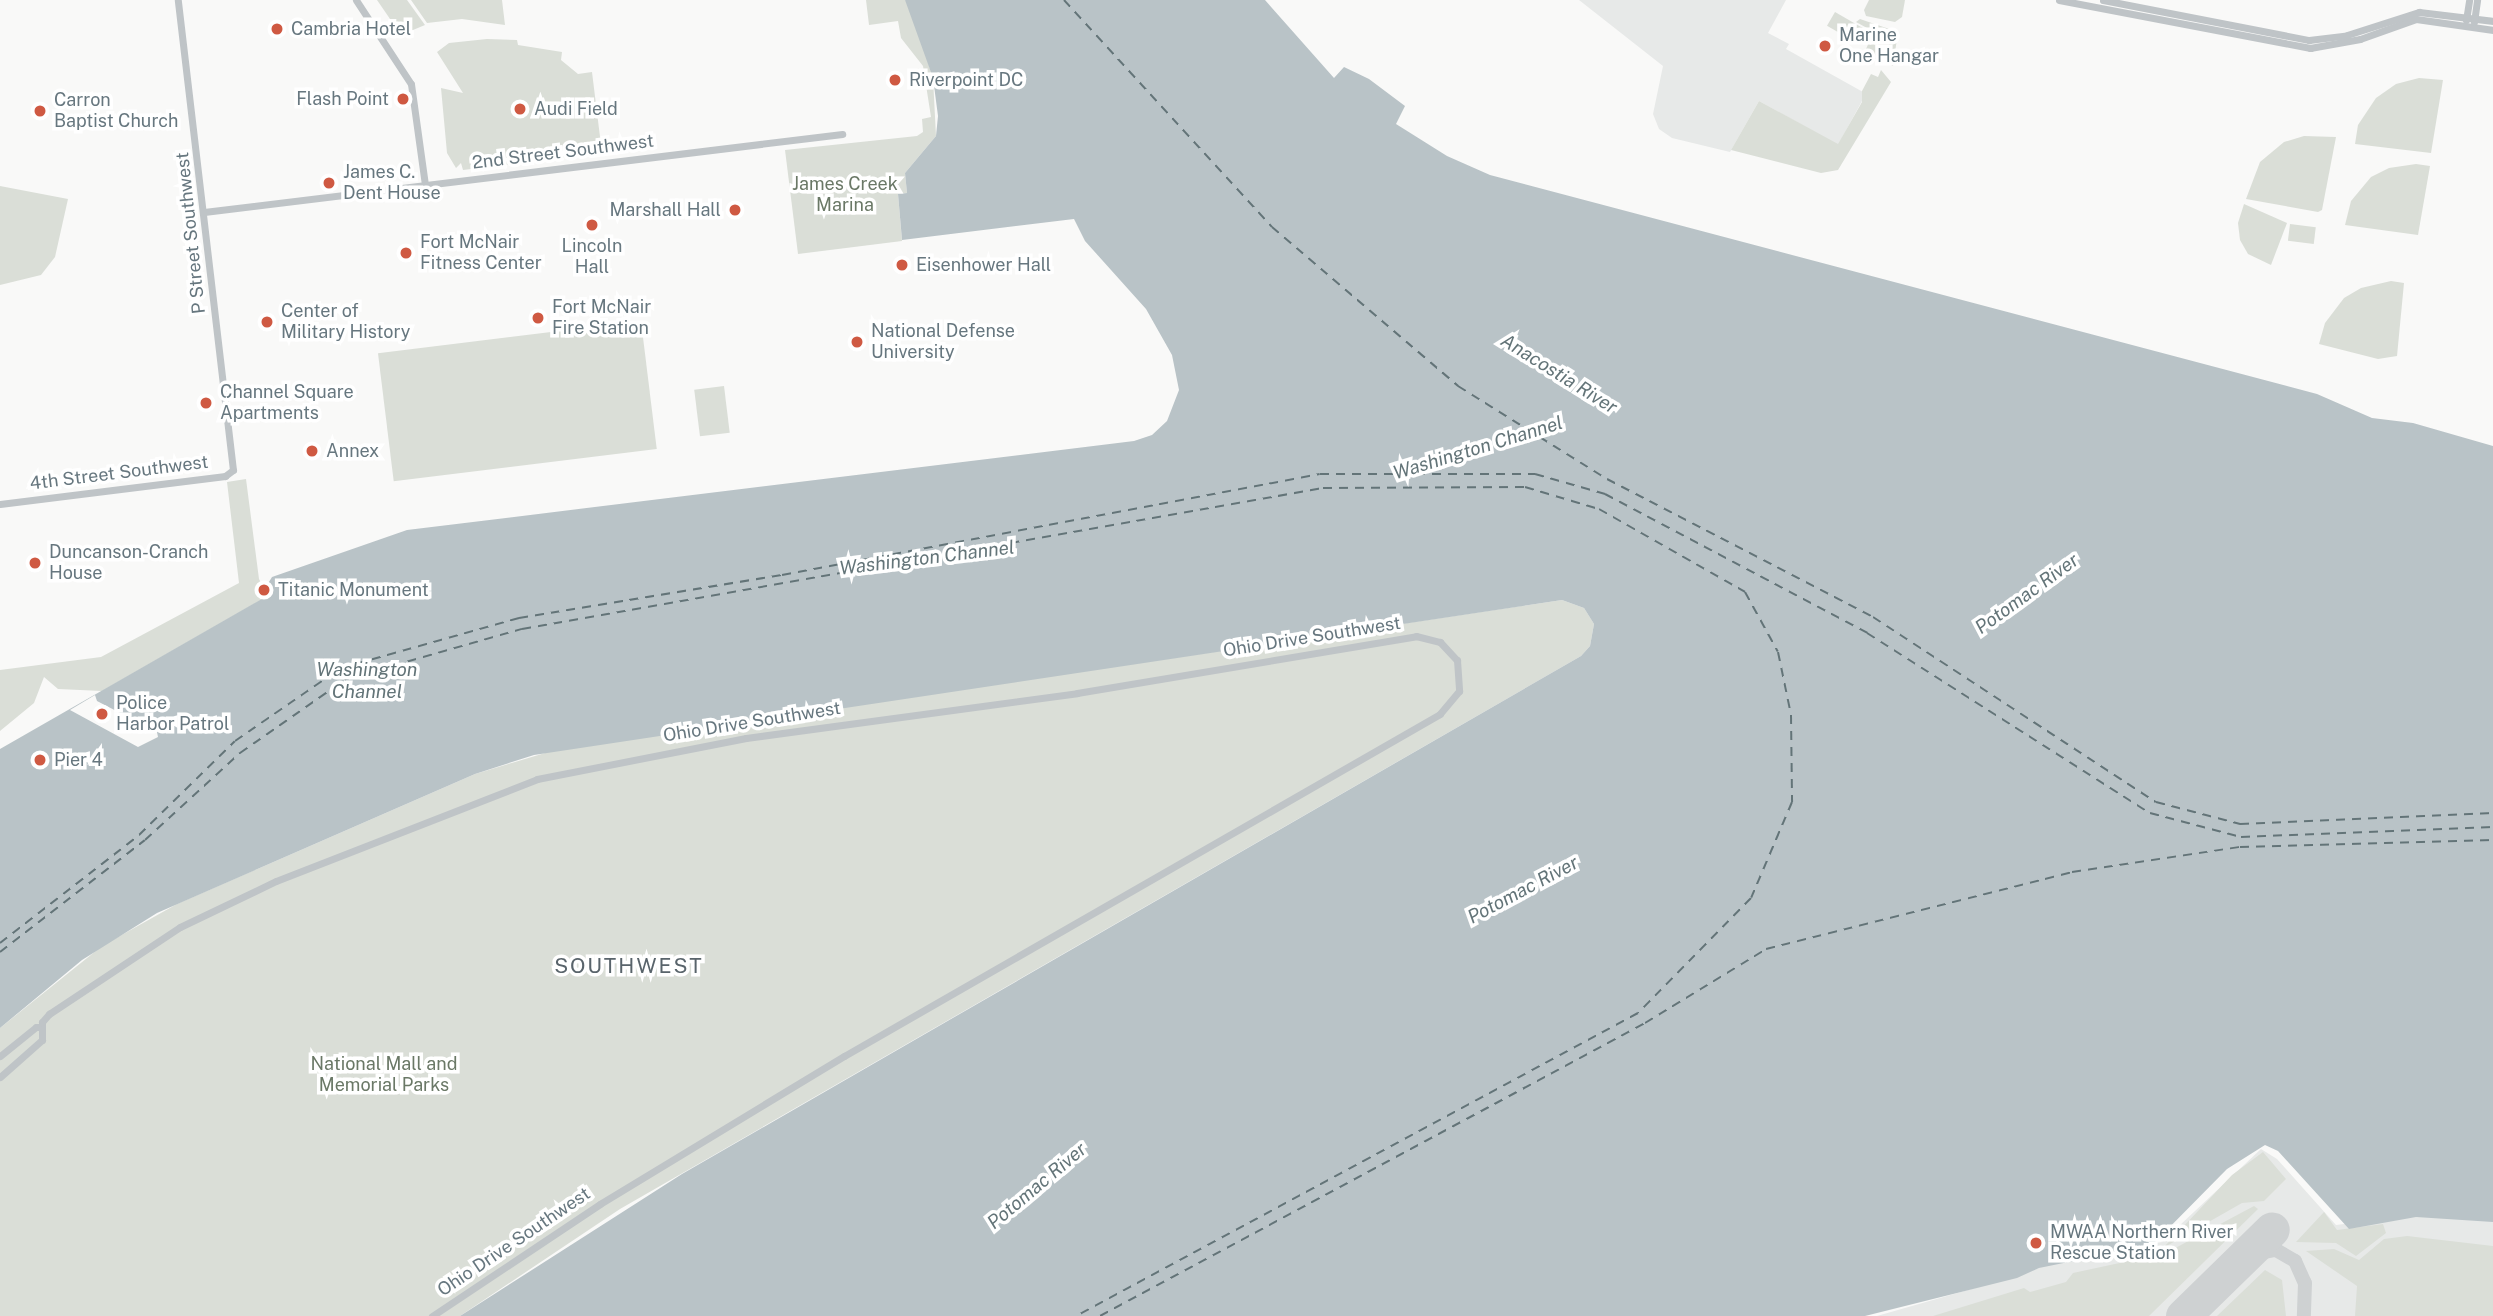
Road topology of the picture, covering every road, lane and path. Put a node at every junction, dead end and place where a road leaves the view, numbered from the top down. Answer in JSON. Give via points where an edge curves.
{"nodes":[{"id":1,"x":178,"y":0,"type":"edge"},
{"id":2,"x":356,"y":0,"type":"edge"},
{"id":3,"x":2059,"y":0,"type":"edge"},
{"id":4,"x":2103,"y":0,"type":"edge"},
{"id":5,"x":2469,"y":0,"type":"edge"},
{"id":6,"x":2477,"y":0,"type":"edge"},
{"id":7,"x":2470,"y":21,"type":"junction"},
{"id":8,"x":2493,"y":21,"type":"edge"},
{"id":9,"x":2493,"y":30,"type":"edge"},
{"id":10,"x":842,"y":134,"type":"dead end"},
{"id":11,"x":425,"y":185,"type":"junction"},
{"id":12,"x":204,"y":212,"type":"junction"},
{"id":13,"x":233,"y":464,"type":"joint"},
{"id":14,"x":0,"y":504,"type":"edge"},
{"id":15,"x":42,"y":1027,"type":"junction"},
{"id":16,"x":0,"y":1056,"type":"edge"},
{"id":17,"x":0,"y":1077,"type":"edge"},
{"id":18,"x":432,"y":1316,"type":"edge"}],
"edges":[{"from":1,"to":12,"type":"street","name":"P Street Southwest"},
{"from":2,"to":11,"type":"street","via":[[411,84]]},
{"from":3,"to":7,"type":"street","via":[[2310,48],[2360,39],[2416,19]]},
{"from":4,"to":7,"type":"street","via":[[2309,40],[2347,34],[2419,12]]},
{"from":5,"to":7,"type":"street"},
{"from":6,"to":7,"type":"street"},
{"from":7,"to":8,"type":"street"},
{"from":7,"to":9,"type":"street"},
{"from":10,"to":11,"type":"street","name":"2nd Street Southwest"},
{"from":11,"to":12,"type":"street","name":"2nd Street Southwest"},
{"from":12,"to":13,"type":"street","name":"P Street Southwest"},
{"from":13,"to":14,"type":"street","name":"4th Street Southwest","via":[[232,472],[225,476]]},
{"from":15,"to":16,"type":"street","name":"Ohio Drive Southwest"},
{"from":15,"to":17,"type":"street","name":"Ohio Drive Southwest","via":[[42,1040]]},
{"from":15,"to":18,"type":"street","name":"Ohio Drive Southwest","via":[[49,1014],[114,967],[221,905],[483,797],[559,773],[746,738],[1077,693],[1416,636],[1440,642],[1457,660],[1459,691],[1440,714],[844,1056],[600,1204]]}]}
